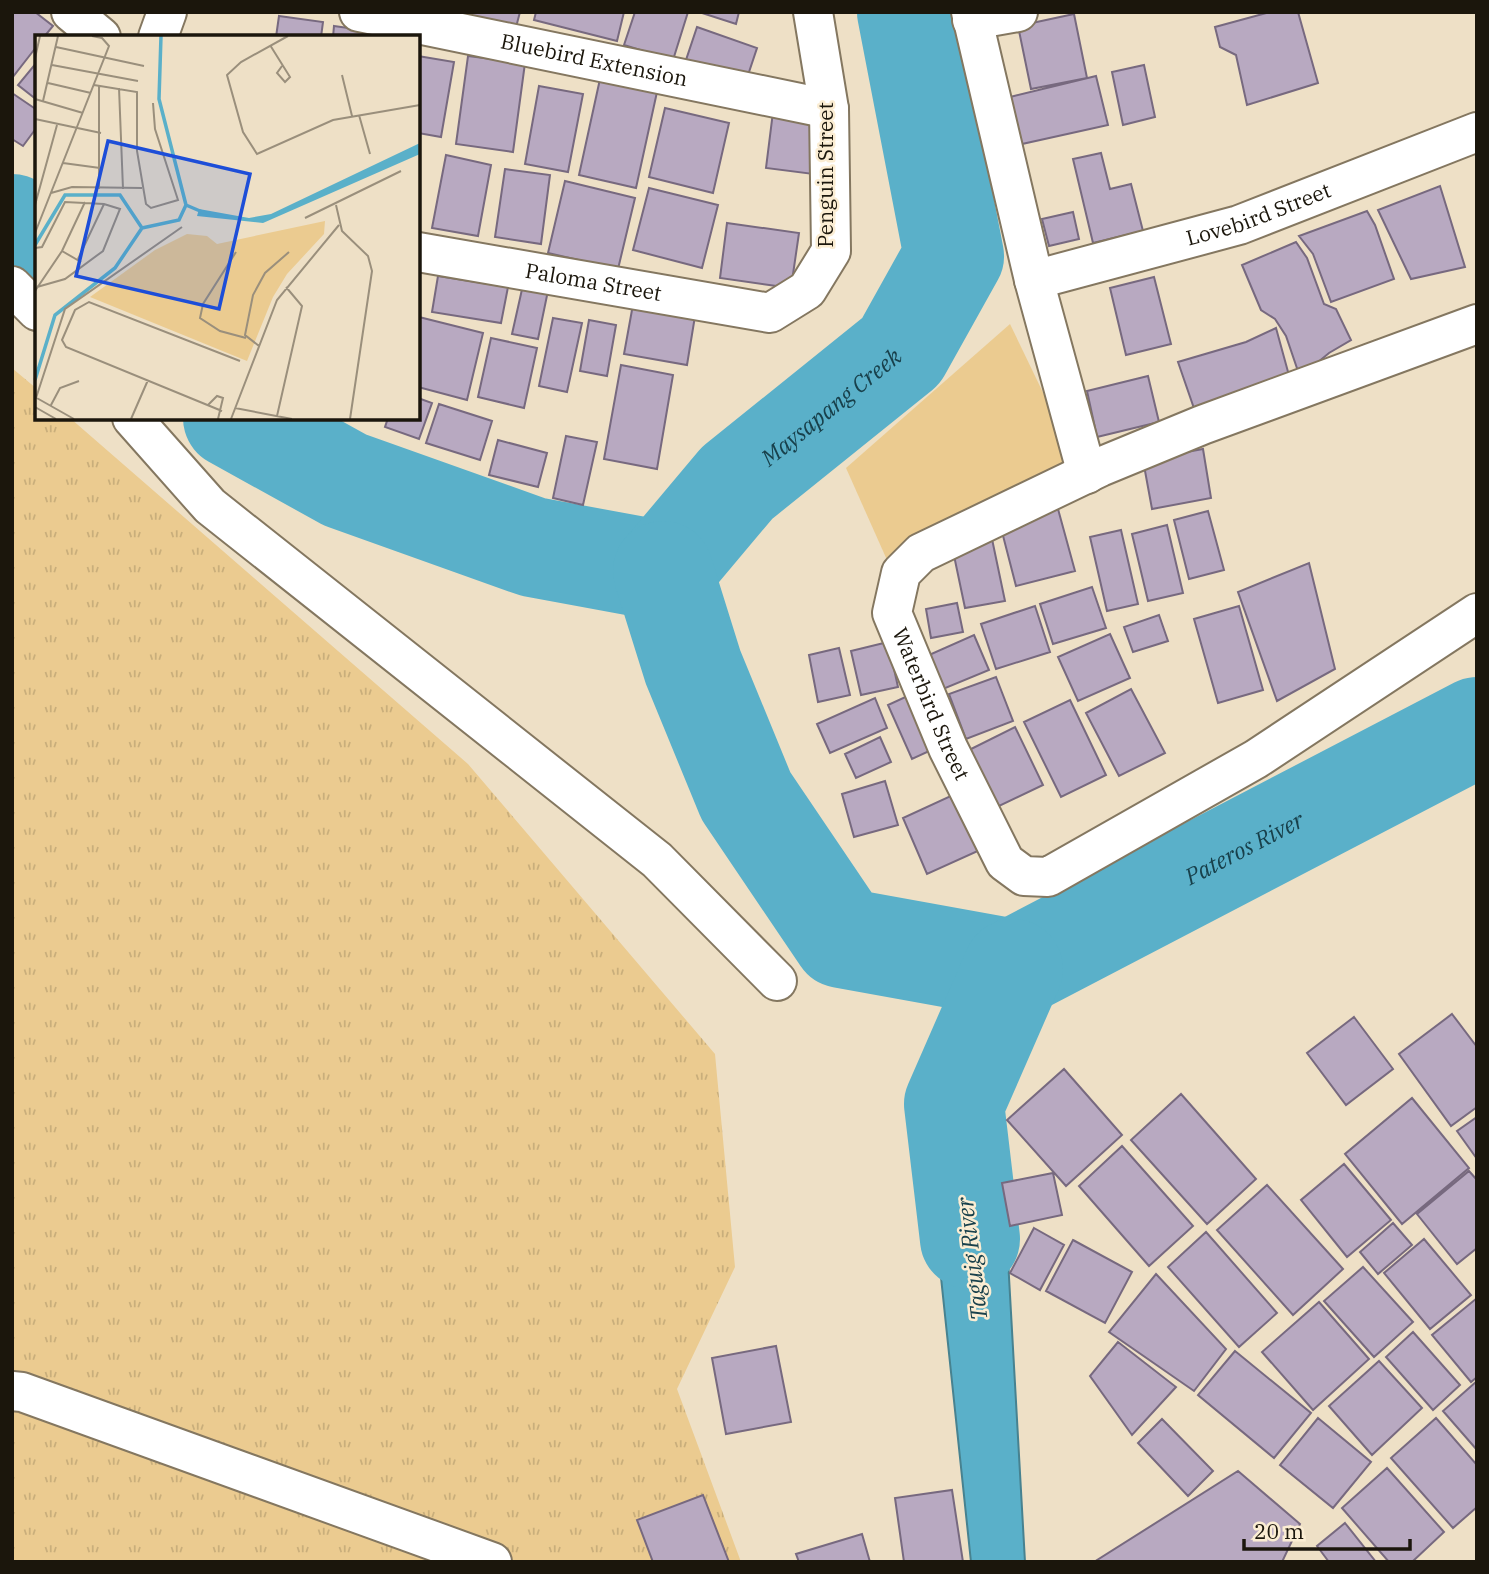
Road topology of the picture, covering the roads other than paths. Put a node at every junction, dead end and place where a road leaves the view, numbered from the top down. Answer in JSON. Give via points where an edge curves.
{"nodes":[{"id":1,"x":71,"y":12,"type":"edge"},
{"id":2,"x":167,"y":12,"type":"edge"},
{"id":3,"x":359,"y":12,"type":"edge"},
{"id":4,"x":813,"y":12,"type":"edge"},
{"id":5,"x":1018,"y":12,"type":"edge"},
{"id":6,"x":971,"y":16,"type":"edge"},
{"id":7,"x":100,"y":35,"type":"edge"},
{"id":8,"x":159,"y":35,"type":"edge"},
{"id":9,"x":829,"y":109,"type":"junction"},
{"id":10,"x":1477,"y":132,"type":"edge"},
{"id":11,"x":420,"y":252,"type":"edge"},
{"id":12,"x":1034,"y":280,"type":"junction"},
{"id":13,"x":12,"y":286,"type":"edge"},
{"id":14,"x":35,"y":309,"type":"edge"},
{"id":15,"x":770,"y":313,"type":"joint"},
{"id":16,"x":1477,"y":324,"type":"edge"},
{"id":17,"x":134,"y":420,"type":"edge"},
{"id":18,"x":1087,"y":474,"type":"junction"},
{"id":19,"x":1477,"y":613,"type":"edge"},
{"id":20,"x":777,"y":981,"type":"dead end"},
{"id":21,"x":12,"y":1391,"type":"edge"},
{"id":22,"x":492,"y":1562,"type":"edge"}],
"edges":[{"from":1,"to":7,"type":"street"},
{"from":2,"to":8,"type":"street"},
{"from":3,"to":9,"type":"street","name":"Bluebird Extension"},
{"from":4,"to":9,"type":"street","name":"Penguin Street"},
{"from":5,"to":6,"type":"street"},
{"from":6,"to":12,"type":"street"},
{"from":9,"to":15,"type":"street","name":"Penguin Street","via":[[831,251],[807,290]]},
{"from":10,"to":12,"type":"street","name":"Lovebird Street","via":[[1239,225]]},
{"from":11,"to":15,"type":"street","name":"Paloma Street"},
{"from":12,"to":18,"type":"street"},
{"from":13,"to":14,"type":"street"},
{"from":16,"to":18,"type":"street","name":"Waterbird Street","via":[[1202,425]]},
{"from":17,"to":20,"type":"street","via":[[210,506],[657,860]]},
{"from":18,"to":19,"type":"street","name":"Waterbird Street","via":[[921,553],[901,573],[892,613],[947,748],[1005,862],[1024,876],[1048,877],[1256,760]]},
{"from":21,"to":22,"type":"street"}]}
